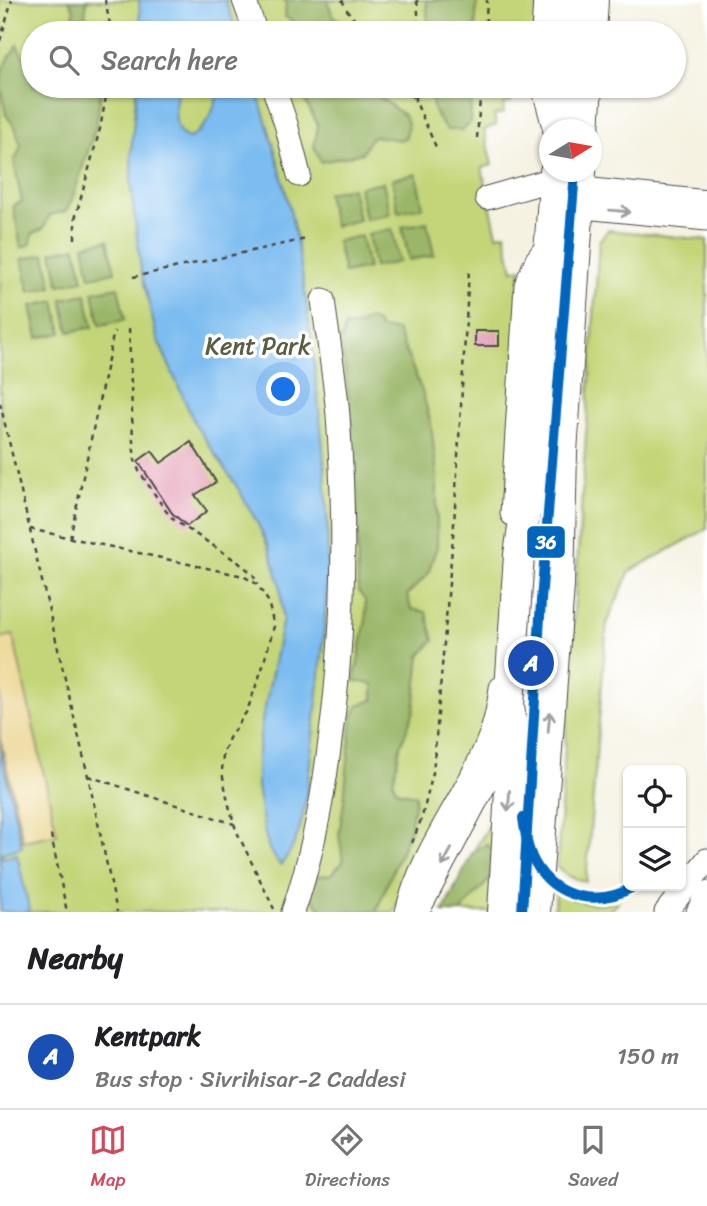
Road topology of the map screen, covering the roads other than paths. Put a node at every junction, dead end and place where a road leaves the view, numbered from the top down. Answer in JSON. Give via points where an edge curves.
{"nodes":[{"id":1,"x":244,"y":0,"type":"edge"},
{"id":2,"x":545,"y":0,"type":"edge"},
{"id":3,"x":566,"y":0,"type":"edge"},
{"id":4,"x":593,"y":0,"type":"edge"},
{"id":5,"x":252,"y":21,"type":"edge"},
{"id":6,"x":544,"y":21,"type":"edge"},
{"id":7,"x":565,"y":21,"type":"edge"},
{"id":8,"x":592,"y":21,"type":"edge"},
{"id":9,"x":277,"y":98,"type":"edge"},
{"id":10,"x":547,"y":98,"type":"edge"},
{"id":11,"x":560,"y":98,"type":"edge"},
{"id":12,"x":586,"y":98,"type":"edge"},
{"id":13,"x":553,"y":119,"type":"edge"},
{"id":14,"x":557,"y":119,"type":"edge"},
{"id":15,"x":585,"y":119,"type":"edge"},
{"id":16,"x":299,"y":175,"type":"dead end"},
{"id":17,"x":565,"y":187,"type":"edge"},
{"id":18,"x":487,"y":198,"type":"dead end"},
{"id":19,"x":707,"y":202,"type":"edge"},
{"id":20,"x":707,"y":219,"type":"edge"},
{"id":21,"x":549,"y":244,"type":"junction"},
{"id":22,"x":323,"y":300,"type":"dead end"},
{"id":23,"x":509,"y":705,"type":"junction"},
{"id":24,"x":707,"y":860,"type":"edge"},
{"id":25,"x":707,"y":893,"type":"edge"},
{"id":26,"x":293,"y":912,"type":"edge"},
{"id":27,"x":407,"y":912,"type":"edge"},
{"id":28,"x":417,"y":912,"type":"edge"},
{"id":29,"x":503,"y":912,"type":"edge"},
{"id":30,"x":535,"y":912,"type":"edge"},
{"id":31,"x":666,"y":912,"type":"edge"},
{"id":32,"x":698,"y":912,"type":"edge"}],
"edges":[{"from":1,"to":5,"type":"street"},
{"from":2,"to":6,"type":"street"},
{"from":3,"to":7,"type":"main road"},
{"from":4,"to":8,"type":"main road"},
{"from":9,"to":16,"type":"street"},
{"from":10,"to":13,"type":"street"},
{"from":11,"to":14,"type":"main road"},
{"from":12,"to":15,"type":"main road"},
{"from":17,"to":18,"type":"street"},
{"from":17,"to":19,"type":"street"},
{"from":17,"to":20,"type":"street","one_way":true},
{"from":17,"to":21,"type":"main road"},
{"from":30,"to":17,"type":"main road","one_way":true,"via":[[559,586]]},
{"from":21,"to":23,"type":"main road"},
{"from":21,"to":27,"type":"street","via":[[526,285],[504,666],[497,713],[462,797],[430,850]]},
{"from":22,"to":26,"type":"street","via":[[338,414],[343,607],[325,781],[306,874]]},
{"from":23,"to":28,"type":"street","one_way":true,"via":[[506,737],[497,761]]},
{"from":23,"to":29,"type":"main road","one_way":true,"via":[[513,738]]},
{"from":24,"to":31,"type":"street"},
{"from":25,"to":32,"type":"street"}]}
